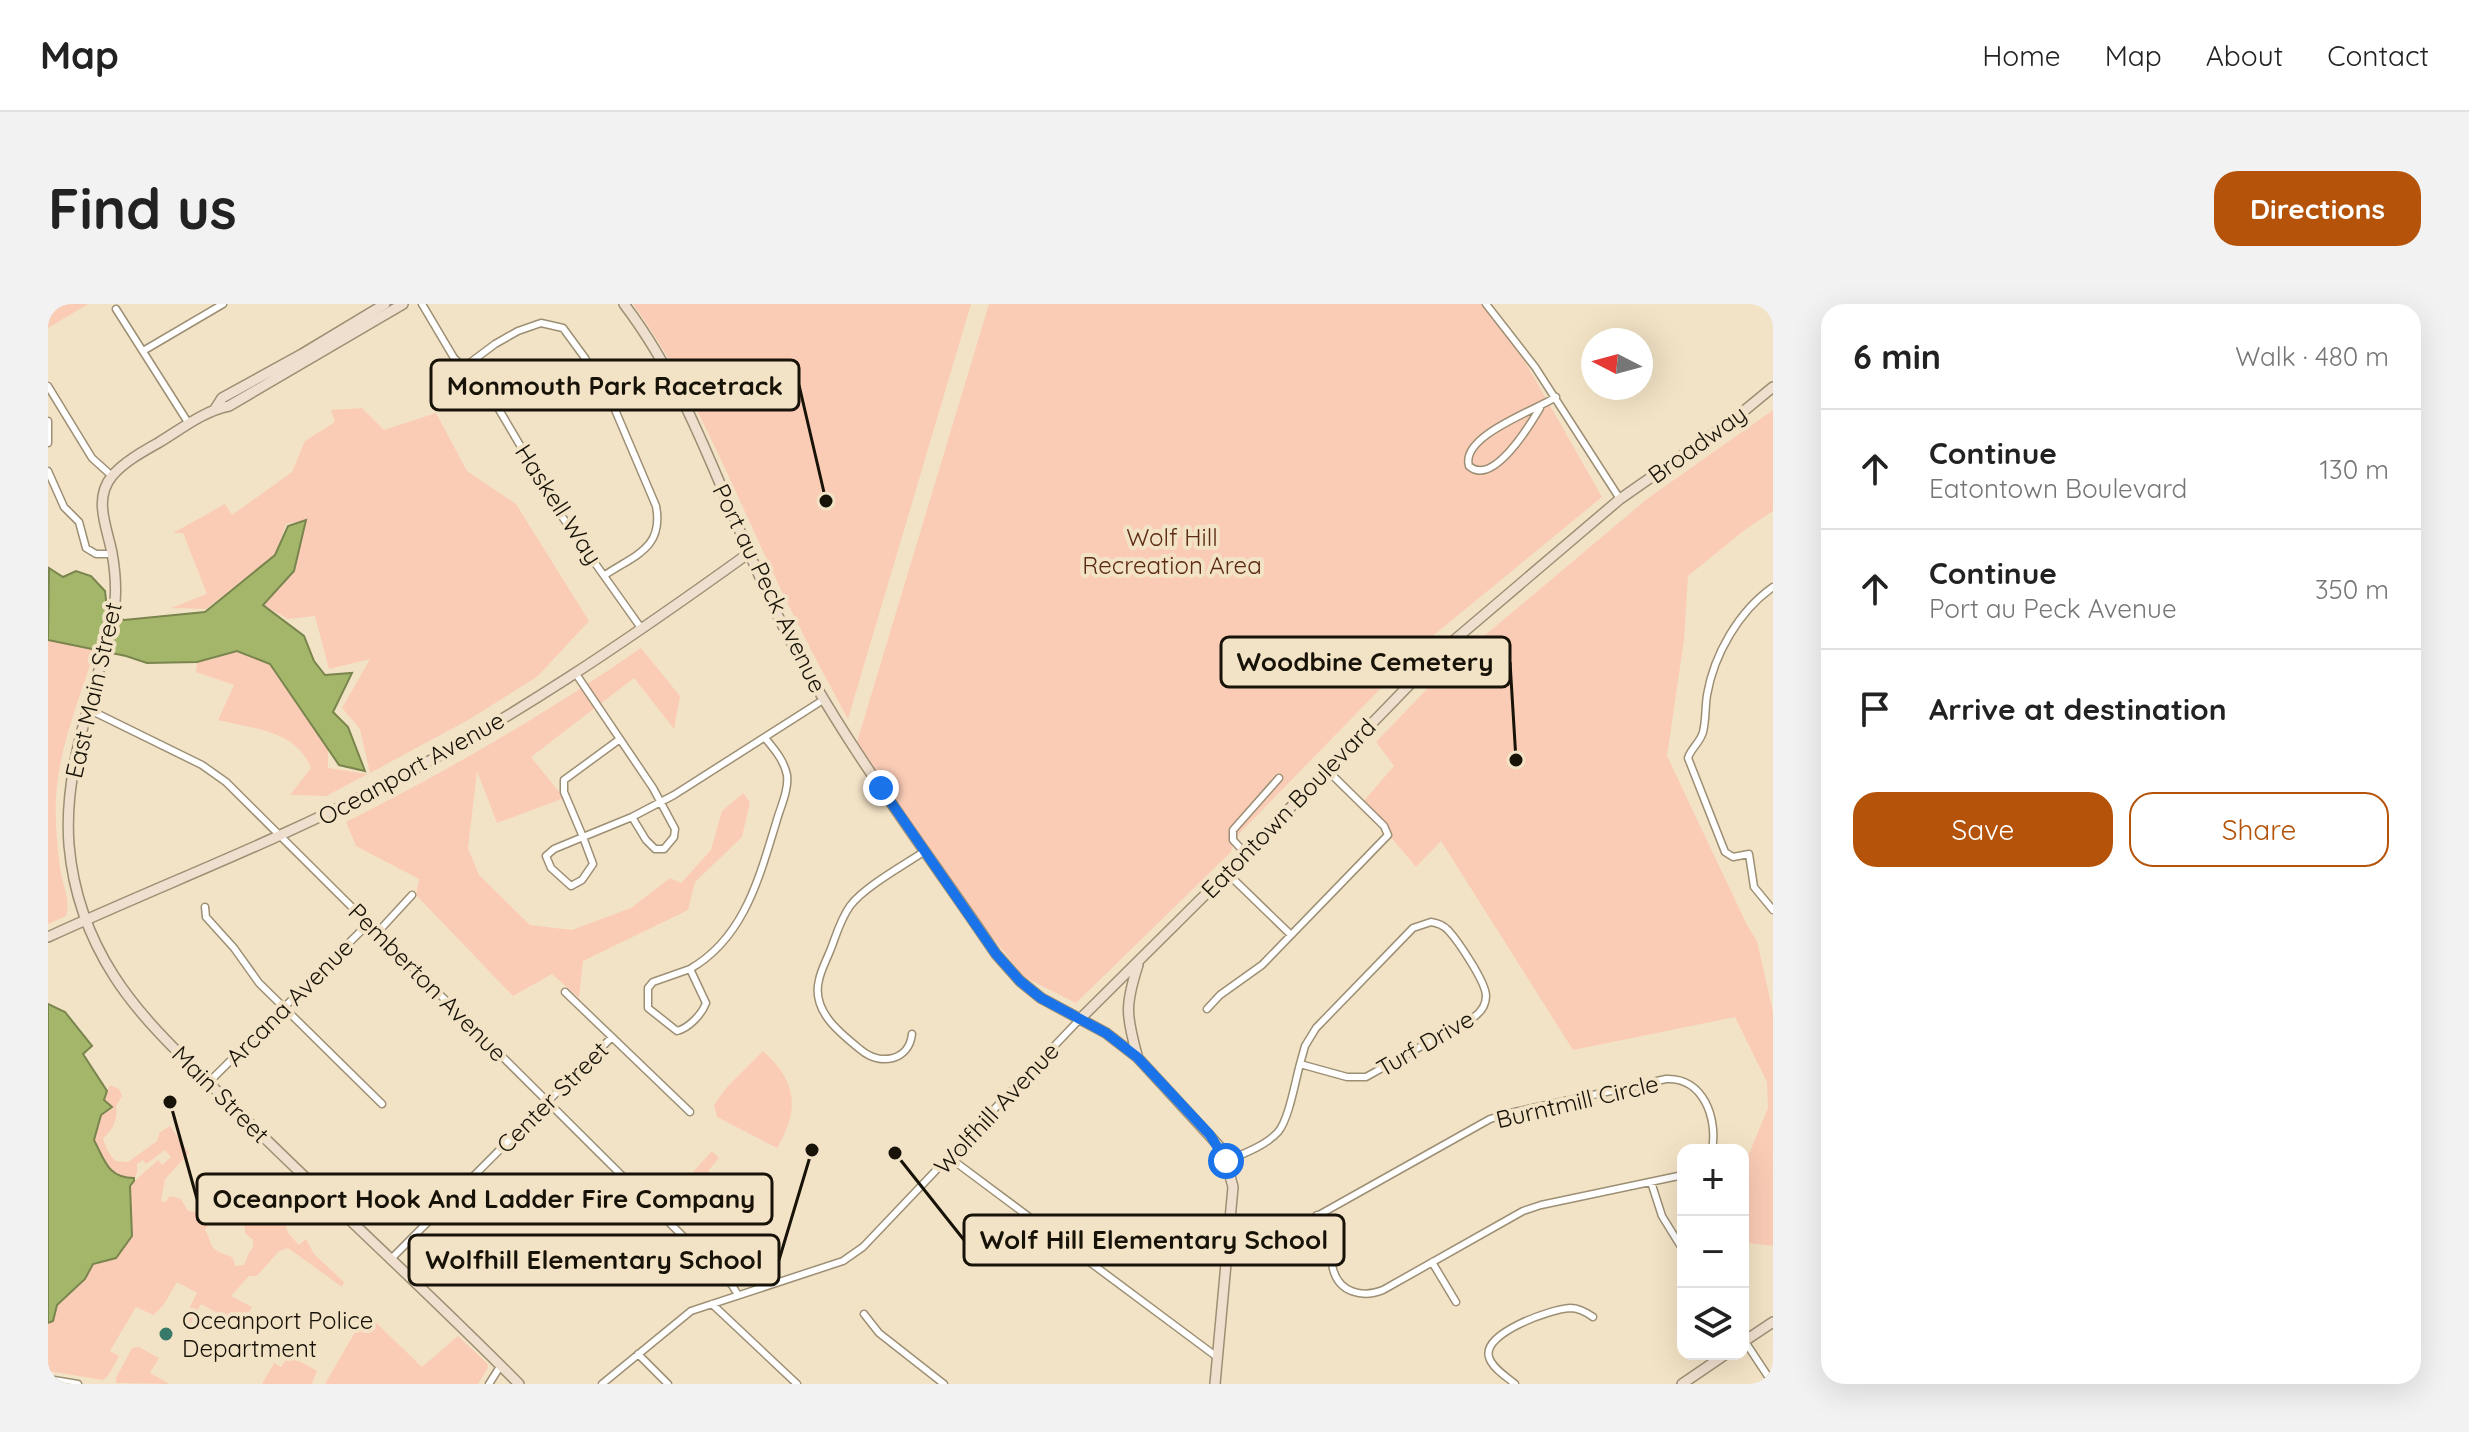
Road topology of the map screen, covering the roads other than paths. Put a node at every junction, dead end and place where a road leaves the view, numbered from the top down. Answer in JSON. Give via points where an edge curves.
{"nodes":[{"id":1,"x":223,"y":304,"type":"edge"},
{"id":2,"x":385,"y":304,"type":"edge"},
{"id":3,"x":403,"y":304,"type":"edge"},
{"id":4,"x":422,"y":304,"type":"edge"},
{"id":5,"x":624,"y":304,"type":"edge"},
{"id":6,"x":1486,"y":304,"type":"edge"},
{"id":7,"x":116,"y":309,"type":"dead end"},
{"id":8,"x":143,"y":351,"type":"junction"},
{"id":9,"x":463,"y":368,"type":"junction"},
{"id":10,"x":48,"y":386,"type":"edge"},
{"id":11,"x":1773,"y":387,"type":"edge"},
{"id":12,"x":1556,"y":397,"type":"junction"},
{"id":13,"x":1540,"y":408,"type":"junction"},
{"id":14,"x":215,"y":409,"type":"junction"},
{"id":15,"x":48,"y":421,"type":"edge"},
{"id":16,"x":189,"y":424,"type":"junction"},
{"id":17,"x":48,"y":443,"type":"edge"},
{"id":18,"x":48,"y":471,"type":"edge"},
{"id":19,"x":112,"y":476,"type":"junction"},
{"id":20,"x":1620,"y":499,"type":"junction"},
{"id":21,"x":749,"y":553,"type":"junction"},
{"id":22,"x":112,"y":554,"type":"junction"},
{"id":23,"x":605,"y":575,"type":"junction"},
{"id":24,"x":1773,"y":587,"type":"edge"},
{"id":25,"x":641,"y":628,"type":"junction"},
{"id":26,"x":576,"y":674,"type":"junction"},
{"id":27,"x":823,"y":700,"type":"junction"},
{"id":28,"x":88,"y":709,"type":"junction"},
{"id":29,"x":765,"y":738,"type":"junction"},
{"id":30,"x":620,"y":739,"type":"junction"},
{"id":31,"x":1326,"y":769,"type":"junction"},
{"id":32,"x":1279,"y":778,"type":"dead end"},
{"id":33,"x":661,"y":802,"type":"junction"},
{"id":34,"x":632,"y":817,"type":"junction"},
{"id":35,"x":280,"y":837,"type":"junction"},
{"id":36,"x":583,"y":837,"type":"junction"},
{"id":37,"x":925,"y":851,"type":"junction"},
{"id":38,"x":1245,"y":853,"type":"junction"},
{"id":39,"x":1227,"y":873,"type":"junction"},
{"id":40,"x":412,"y":895,"type":"dead end"},
{"id":41,"x":205,"y":907,"type":"dead end"},
{"id":42,"x":1773,"y":910,"type":"edge"},
{"id":43,"x":86,"y":919,"type":"junction"},
{"id":44,"x":369,"y":923,"type":"junction"},
{"id":45,"x":377,"y":933,"type":"junction"},
{"id":46,"x":1291,"y":935,"type":"junction"},
{"id":47,"x":48,"y":937,"type":"edge"},
{"id":48,"x":1139,"y":962,"type":"junction"},
{"id":49,"x":690,"y":969,"type":"junction"},
{"id":50,"x":565,"y":992,"type":"dead end"},
{"id":51,"x":283,"y":1008,"type":"junction"},
{"id":52,"x":1207,"y":1009,"type":"dead end"},
{"id":53,"x":1079,"y":1020,"type":"junction"},
{"id":54,"x":912,"y":1034,"type":"dead end"},
{"id":55,"x":612,"y":1037,"type":"junction"},
{"id":56,"x":1137,"y":1057,"type":"junction"},
{"id":57,"x":1300,"y":1064,"type":"junction"},
{"id":58,"x":209,"y":1082,"type":"junction"},
{"id":59,"x":548,"y":1102,"type":"junction"},
{"id":60,"x":382,"y":1104,"type":"dead end"},
{"id":61,"x":690,"y":1112,"type":"dead end"},
{"id":62,"x":1712,"y":1144,"type":"edge"},
{"id":63,"x":950,"y":1158,"type":"junction"},
{"id":64,"x":1226,"y":1161,"type":"junction"},
{"id":65,"x":1677,"y":1176,"type":"edge"},
{"id":66,"x":1651,"y":1182,"type":"junction"},
{"id":67,"x":1317,"y":1215,"type":"junction"},
{"id":68,"x":1231,"y":1226,"type":"junction"},
{"id":69,"x":1677,"y":1240,"type":"edge"},
{"id":70,"x":390,"y":1260,"type":"junction"},
{"id":71,"x":1432,"y":1262,"type":"junction"},
{"id":72,"x":738,"y":1295,"type":"junction"},
{"id":73,"x":1456,"y":1302,"type":"dead end"},
{"id":74,"x":712,"y":1304,"type":"junction"},
{"id":75,"x":864,"y":1314,"type":"dead end"},
{"id":76,"x":1593,"y":1317,"type":"dead end"},
{"id":77,"x":1773,"y":1322,"type":"edge"},
{"id":78,"x":1749,"y":1337,"type":"edge"},
{"id":79,"x":1749,"y":1350,"type":"edge"},
{"id":80,"x":638,"y":1354,"type":"junction"},
{"id":81,"x":1217,"y":1357,"type":"junction"},
{"id":82,"x":1717,"y":1360,"type":"edge"},
{"id":83,"x":501,"y":1365,"type":"junction"},
{"id":84,"x":48,"y":1379,"type":"edge"},
{"id":85,"x":78,"y":1384,"type":"edge"},
{"id":86,"x":489,"y":1384,"type":"edge"},
{"id":87,"x":519,"y":1384,"type":"edge"},
{"id":88,"x":602,"y":1384,"type":"edge"},
{"id":89,"x":668,"y":1384,"type":"edge"},
{"id":90,"x":797,"y":1384,"type":"edge"},
{"id":91,"x":944,"y":1384,"type":"edge"},
{"id":92,"x":1215,"y":1384,"type":"edge"},
{"id":93,"x":1515,"y":1384,"type":"edge"},
{"id":94,"x":1682,"y":1384,"type":"edge"},
{"id":95,"x":1773,"y":1384,"type":"edge"}],
"edges":[{"from":1,"to":8,"type":"street"},
{"from":2,"to":14,"type":"street","via":[[222,398]]},
{"from":3,"to":14,"type":"street","via":[[229,406]]},
{"from":4,"to":9,"type":"street","name":"Haskell Way"},
{"from":5,"to":21,"type":"street","name":"Port au Peck Avenue","via":[[677,389]]},
{"from":6,"to":12,"type":"street"},
{"from":7,"to":8,"type":"street"},
{"from":8,"to":16,"type":"street"},
{"from":9,"to":23,"type":"street","name":"Haskell Way","via":[[491,396],[563,518]]},
{"from":9,"to":23,"type":"street","via":[[507,337],[541,323],[563,328],[585,358],[613,405],[660,524],[654,540]]},
{"from":10,"to":19,"type":"street","via":[[92,458]]},
{"from":11,"to":20,"type":"street","name":"Broadway"},
{"from":12,"to":13,"type":"street"},
{"from":12,"to":20,"type":"street"},
{"from":13,"to":13,"type":"street","via":[[1516,416],[1476,444],[1468,455],[1469,466],[1479,472],[1499,461],[1527,432]]},
{"from":14,"to":16,"type":"street"},
{"from":15,"to":17,"type":"street"},
{"from":16,"to":19,"type":"street"},
{"from":18,"to":22,"type":"street","via":[[64,507],[79,522],[86,548]]},
{"from":19,"to":22,"type":"street","name":"East Main Street","via":[[102,503]]},
{"from":20,"to":31,"type":"street","name":"Eatontown Boulevard","via":[[1445,648]]},
{"from":21,"to":25,"type":"street","name":"Oceanport Avenue"},
{"from":21,"to":27,"type":"street","name":"Port au Peck Avenue"},
{"from":22,"to":28,"type":"street","name":"East Main Street","via":[[117,597]]},
{"from":23,"to":25,"type":"street","name":"Haskell Way"},
{"from":24,"to":42,"type":"street","via":[[1743,615],[1721,651],[1701,739],[1688,758],[1725,852],[1733,857],[1749,854],[1754,887]]},
{"from":25,"to":26,"type":"street","name":"Oceanport Avenue"},
{"from":26,"to":30,"type":"street"},
{"from":26,"to":35,"type":"street","name":"Oceanport Avenue","via":[[423,764]]},
{"from":27,"to":29,"type":"street"},
{"from":27,"to":37,"type":"street","name":"Port au Peck Avenue"},
{"from":28,"to":35,"type":"street","name":"Pemberton Avenue","via":[[212,770]]},
{"from":28,"to":43,"type":"street","name":"East Main Street","via":[[68,819],[72,868]]},
{"from":29,"to":33,"type":"street"},
{"from":29,"to":49,"type":"street","via":[[784,766],[787,786],[754,894],[723,940]]},
{"from":30,"to":33,"type":"street"},
{"from":30,"to":36,"type":"street","via":[[567,777],[563,786]]},
{"from":31,"to":38,"type":"street","name":"Eatontown Boulevard"},
{"from":31,"to":46,"type":"street","via":[[1388,835]]},
{"from":32,"to":38,"type":"street","via":[[1233,830],[1233,840]]},
{"from":33,"to":34,"type":"street"},
{"from":33,"to":34,"type":"street","via":[[676,833],[661,850],[649,844]]},
{"from":34,"to":36,"type":"street"},
{"from":35,"to":43,"type":"street","name":"Oceanport Avenue"},
{"from":35,"to":44,"type":"street","name":"Pemberton Avenue"},
{"from":36,"to":36,"type":"street","via":[[593,864],[571,886],[545,858]]},
{"from":37,"to":53,"type":"street","name":"Port au Peck Avenue","via":[[1011,972]]},
{"from":37,"to":54,"type":"street","via":[[851,905],[817,991],[828,1019],[871,1057],[899,1056]]},
{"from":38,"to":39,"type":"street","name":"Eatontown Boulevard"},
{"from":39,"to":46,"type":"street"},
{"from":39,"to":48,"type":"street","name":"Eatontown Boulevard"},
{"from":40,"to":45,"type":"street"},
{"from":41,"to":51,"type":"street","via":[[206,917]]},
{"from":43,"to":47,"type":"street","name":"Oceanport Avenue"},
{"from":43,"to":58,"type":"street","name":"Main Street","via":[[126,993]]},
{"from":44,"to":45,"type":"street","name":"Pemberton Avenue"},
{"from":44,"to":51,"type":"street","name":"Arcana Avenue"},
{"from":45,"to":59,"type":"street","name":"Pemberton Avenue"},
{"from":46,"to":52,"type":"street"},
{"from":48,"to":53,"type":"street","name":"Wolfhill Avenue"},
{"from":48,"to":56,"type":"street","via":[[1127,1012]]},
{"from":49,"to":49,"type":"street","via":[[648,988],[648,1008],[677,1031],[705,1007]]},
{"from":50,"to":55,"type":"street"},
{"from":51,"to":58,"type":"street","name":"Arcana Avenue"},
{"from":51,"to":60,"type":"street"},
{"from":53,"to":56,"type":"street","name":"Port au Peck Avenue"},
{"from":53,"to":63,"type":"street","name":"Wolfhill Avenue"},
{"from":55,"to":59,"type":"street","name":"Center Street"},
{"from":55,"to":61,"type":"street"},
{"from":56,"to":64,"type":"street","via":[[1210,1135]]},
{"from":57,"to":57,"type":"street","name":"Turf Drive","via":[[1347,1077],[1371,1076],[1478,1014],[1485,1002],[1483,984],[1444,927],[1431,922],[1417,925],[1313,1032]]},
{"from":57,"to":64,"type":"street","name":"Turf Drive","via":[[1277,1133]]},
{"from":58,"to":70,"type":"street","name":"Main Street"},
{"from":59,"to":70,"type":"street","name":"Center Street"},
{"from":59,"to":72,"type":"street","name":"Pemberton Avenue"},
{"from":62,"to":67,"type":"street","name":"Burntmill Circle","via":[[1700,1092],[1682,1080],[1666,1079],[1490,1119]]},
{"from":63,"to":72,"type":"street","name":"Wolfhill Avenue","via":[[850,1256]]},
{"from":63,"to":81,"type":"street"},
{"from":64,"to":68,"type":"street","via":[[1233,1187]]},
{"from":65,"to":66,"type":"street"},
{"from":66,"to":69,"type":"street"},
{"from":66,"to":71,"type":"street","via":[[1523,1211]]},
{"from":67,"to":68,"type":"street","name":"Burntmill Circle","via":[[1285,1230]]},
{"from":67,"to":71,"type":"street","via":[[1330,1240],[1335,1275],[1353,1292],[1379,1292]]},
{"from":68,"to":81,"type":"street"},
{"from":70,"to":83,"type":"street","name":"Main Street"},
{"from":71,"to":73,"type":"street"},
{"from":72,"to":74,"type":"street","name":"Wolfhill Avenue"},
{"from":74,"to":80,"type":"street","name":"Wolfhill Avenue","via":[[685,1315]]},
{"from":74,"to":90,"type":"street"},
{"from":75,"to":91,"type":"street","via":[[879,1333]]},
{"from":76,"to":93,"type":"street","via":[[1574,1308],[1540,1315],[1497,1337],[1489,1348],[1490,1360]]},
{"from":77,"to":78,"type":"street"},
{"from":79,"to":95,"type":"street"},
{"from":80,"to":88,"type":"street","name":"Wolfhill Avenue"},
{"from":80,"to":89,"type":"street"},
{"from":81,"to":92,"type":"street"},
{"from":82,"to":94,"type":"street"},
{"from":83,"to":86,"type":"street"},
{"from":83,"to":87,"type":"street","name":"Main Street"},
{"from":84,"to":85,"type":"street"}]}
